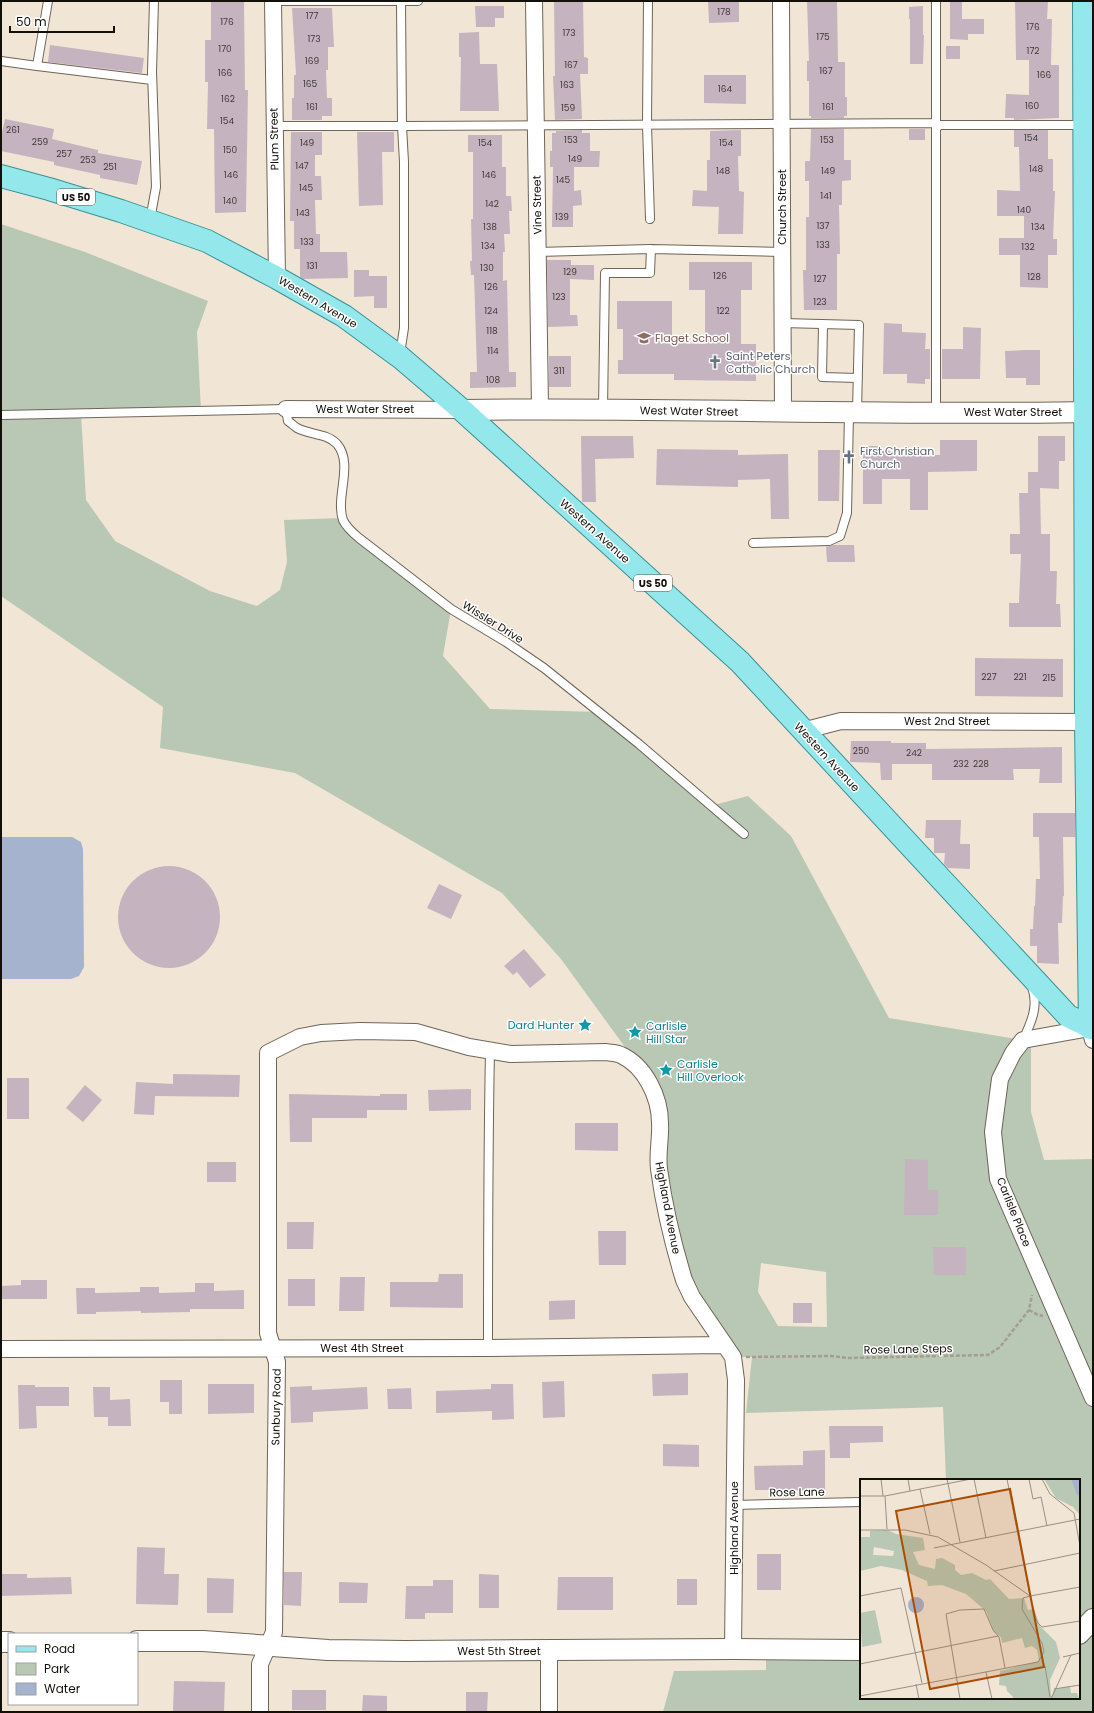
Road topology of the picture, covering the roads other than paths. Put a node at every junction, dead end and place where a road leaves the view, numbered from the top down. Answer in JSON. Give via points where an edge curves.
{"nodes":[{"id":1,"x":48,"y":1,"type":"edge"},
{"id":2,"x":154,"y":1,"type":"edge"},
{"id":3,"x":273,"y":1,"type":"edge"},
{"id":4,"x":418,"y":1,"type":"edge"},
{"id":5,"x":534,"y":1,"type":"edge"},
{"id":6,"x":648,"y":1,"type":"edge"},
{"id":7,"x":781,"y":1,"type":"edge"},
{"id":8,"x":936,"y":1,"type":"edge"},
{"id":9,"x":1084,"y":1,"type":"edge"},
{"id":10,"x":401,"y":2,"type":"edge"},
{"id":11,"x":1,"y":61,"type":"edge"},
{"id":12,"x":37,"y":66,"type":"junction"},
{"id":13,"x":152,"y":80,"type":"junction"},
{"id":14,"x":536,"y":124,"type":"junction"},
{"id":15,"x":647,"y":124,"type":"junction"},
{"id":16,"x":782,"y":125,"type":"junction"},
{"id":17,"x":1084,"y":125,"type":"junction"},
{"id":18,"x":274,"y":126,"type":"junction"},
{"id":19,"x":402,"y":126,"type":"junction"},
{"id":20,"x":936,"y":126,"type":"junction"},
{"id":21,"x":1,"y":176,"type":"edge"},
{"id":22,"x":650,"y":219,"type":"dead end"},
{"id":23,"x":150,"y":221,"type":"junction"},
{"id":24,"x":651,"y":249,"type":"junction"},
{"id":25,"x":537,"y":252,"type":"junction"},
{"id":26,"x":782,"y":252,"type":"junction"},
{"id":27,"x":1089,"y":266,"type":"edge"},
{"id":28,"x":277,"y":278,"type":"junction"},
{"id":29,"x":782,"y":323,"type":"junction"},
{"id":30,"x":823,"y":324,"type":"junction"},
{"id":31,"x":400,"y":356,"type":"junction"},
{"id":32,"x":858,"y":378,"type":"junction"},
{"id":33,"x":540,"y":408,"type":"junction"},
{"id":34,"x":603,"y":409,"type":"junction"},
{"id":35,"x":286,"y":410,"type":"junction"},
{"id":36,"x":462,"y":410,"type":"junction"},
{"id":37,"x":783,"y":412,"type":"junction"},
{"id":38,"x":853,"y":412,"type":"junction"},
{"id":39,"x":936,"y":412,"type":"junction"},
{"id":40,"x":1089,"y":412,"type":"edge"},
{"id":41,"x":1,"y":415,"type":"edge"},
{"id":42,"x":753,"y":543,"type":"dead end"},
{"id":43,"x":1089,"y":569,"type":"edge"},
{"id":44,"x":1090,"y":722,"type":"edge"},
{"id":45,"x":802,"y":731,"type":"junction"},
{"id":46,"x":744,"y":834,"type":"dead end"},
{"id":47,"x":1091,"y":870,"type":"edge"},
{"id":48,"x":1027,"y":971,"type":"junction"},
{"id":49,"x":1092,"y":1032,"type":"edge"},
{"id":50,"x":1023,"y":1040,"type":"junction"},
{"id":51,"x":490,"y":1051,"type":"junction"},
{"id":52,"x":268,"y":1052,"type":"joint"},
{"id":53,"x":272,"y":1347,"type":"junction"},
{"id":54,"x":488,"y":1348,"type":"junction"},
{"id":55,"x":1,"y":1349,"type":"edge"},
{"id":56,"x":728,"y":1351,"type":"junction"},
{"id":57,"x":1093,"y":1398,"type":"edge"},
{"id":58,"x":860,"y":1502,"type":"edge"},
{"id":59,"x":734,"y":1505,"type":"junction"},
{"id":60,"x":1093,"y":1619,"type":"edge"},
{"id":61,"x":1080,"y":1633,"type":"edge"},
{"id":62,"x":138,"y":1641,"type":"edge"},
{"id":63,"x":267,"y":1645,"type":"junction"},
{"id":64,"x":733,"y":1649,"type":"junction"},
{"id":65,"x":860,"y":1650,"type":"edge"},
{"id":66,"x":549,"y":1651,"type":"junction"},
{"id":67,"x":260,"y":1712,"type":"edge"},
{"id":68,"x":549,"y":1712,"type":"edge"}],
"edges":[{"from":1,"to":12,"type":"lane"},
{"from":2,"to":13,"type":"lane"},
{"from":3,"to":10,"type":"lane"},
{"from":3,"to":18,"type":"street","name":"Plum Street"},
{"from":4,"to":10,"type":"lane"},
{"from":5,"to":14,"type":"street","name":"Vine Street"},
{"from":6,"to":15,"type":"lane"},
{"from":7,"to":16,"type":"street","name":"Church Street"},
{"from":8,"to":20,"type":"lane"},
{"from":9,"to":17,"type":"main road"},
{"from":10,"to":19,"type":"lane"},
{"from":11,"to":12,"type":"lane"},
{"from":12,"to":13,"type":"lane"},
{"from":13,"to":23,"type":"lane","via":[[156,187]]},
{"from":14,"to":15,"type":"lane"},
{"from":14,"to":19,"type":"lane"},
{"from":14,"to":25,"type":"street","name":"Vine Street"},
{"from":15,"to":16,"type":"lane"},
{"from":15,"to":22,"type":"lane"},
{"from":16,"to":20,"type":"lane"},
{"from":16,"to":26,"type":"street","name":"Church Street"},
{"from":17,"to":20,"type":"lane"},
{"from":17,"to":27,"type":"main road"},
{"from":18,"to":19,"type":"lane"},
{"from":18,"to":28,"type":"street","name":"Plum Street"},
{"from":19,"to":31,"type":"lane","via":[[404,328]]},
{"from":20,"to":39,"type":"lane"},
{"from":21,"to":23,"type":"main road","name":"Western Avenue","number":"US 50","via":[[49,188]]},
{"from":23,"to":28,"type":"main road","name":"Western Avenue","number":"US 50","via":[[207,241]]},
{"from":24,"to":25,"type":"lane"},
{"from":24,"to":26,"type":"lane"},
{"from":24,"to":34,"type":"lane","via":[[650,273],[605,273]]},
{"from":25,"to":33,"type":"street","name":"Vine Street"},
{"from":26,"to":29,"type":"street","name":"Church Street"},
{"from":27,"to":40,"type":"main road"},
{"from":28,"to":31,"type":"main road","name":"Western Avenue","number":"US 50","via":[[344,316]]},
{"from":29,"to":30,"type":"lane"},
{"from":29,"to":37,"type":"street","name":"Church Street"},
{"from":30,"to":32,"type":"lane","via":[[859,325]]},
{"from":30,"to":32,"type":"lane","via":[[822,377]]},
{"from":31,"to":36,"type":"main road","name":"Western Avenue","number":"US 50"},
{"from":32,"to":38,"type":"lane"},
{"from":33,"to":34,"type":"street","name":"West Water Street"},
{"from":33,"to":36,"type":"street","name":"West Water Street"},
{"from":34,"to":37,"type":"street","name":"West Water Street"},
{"from":35,"to":36,"type":"street","name":"West Water Street"},
{"from":35,"to":41,"type":"lane"},
{"from":35,"to":46,"type":"lane","name":"Wissler Drive","via":[[288,421],[298,429],[337,443],[342,452],[344,465],[342,518],[359,538],[451,609],[544,668],[639,744]]},
{"from":36,"to":45,"type":"main road","name":"Western Avenue","number":"US 50","via":[[740,662]]},
{"from":37,"to":38,"type":"street","name":"West Water Street"},
{"from":38,"to":39,"type":"street","name":"West Water Street"},
{"from":38,"to":42,"type":"lane","via":[[847,513],[840,536],[829,541]]},
{"from":39,"to":40,"type":"street","name":"West Water Street"},
{"from":40,"to":43,"type":"main road"},
{"from":43,"to":44,"type":"main road"},
{"from":44,"to":45,"type":"street","name":"West 2nd Street","via":[[841,721]]},
{"from":44,"to":47,"type":"main road"},
{"from":45,"to":48,"type":"main road","name":"Western Avenue","number":"US 50"},
{"from":47,"to":49,"type":"main road"},
{"from":48,"to":49,"type":"main road","name":"Western Avenue","number":"US 50","via":[[1068,1016]]},
{"from":48,"to":50,"type":"lane","via":[[1036,998],[1034,1014]]},
{"from":49,"to":50,"type":"street"},
{"from":50,"to":57,"type":"street","name":"Carlisle Place","via":[[1013,1052],[1000,1079],[993,1132],[998,1178]]},
{"from":51,"to":52,"type":"street","name":"Highland Avenue","via":[[416,1032],[360,1031],[300,1037]]},
{"from":51,"to":54,"type":"lane","via":[[487,1163]]},
{"from":51,"to":56,"type":"street","name":"Highland Avenue","via":[[511,1054],[606,1052],[620,1054],[638,1066],[653,1090],[658,1106],[661,1122],[658,1142],[659,1167],[684,1280],[692,1297]]},
{"from":52,"to":53,"type":"street","name":"Sunbury Road","via":[[268,1333]]},
{"from":53,"to":54,"type":"street","name":"West 4th Street"},
{"from":53,"to":55,"type":"street","name":"West 4th Street"},
{"from":53,"to":63,"type":"street","name":"Sunbury Road","via":[[277,1362],[274,1632]]},
{"from":54,"to":56,"type":"street","name":"West 4th Street"},
{"from":56,"to":59,"type":"street","name":"Highland Avenue","via":[[736,1380]]},
{"from":58,"to":59,"type":"lane","name":"Rose Lane"},
{"from":59,"to":64,"type":"street","name":"Highland Avenue"},
{"from":60,"to":61,"type":"street"},
{"from":62,"to":63,"type":"street","name":"West 5th Street","via":[[203,1641]]},
{"from":63,"to":66,"type":"street","name":"West 5th Street","via":[[328,1650]]},
{"from":63,"to":67,"type":"street","name":"Sunbury Road","via":[[260,1664]]},
{"from":64,"to":65,"type":"street","name":"West 5th Street"},
{"from":64,"to":66,"type":"street","name":"West 5th Street"},
{"from":66,"to":68,"type":"street"}]}
